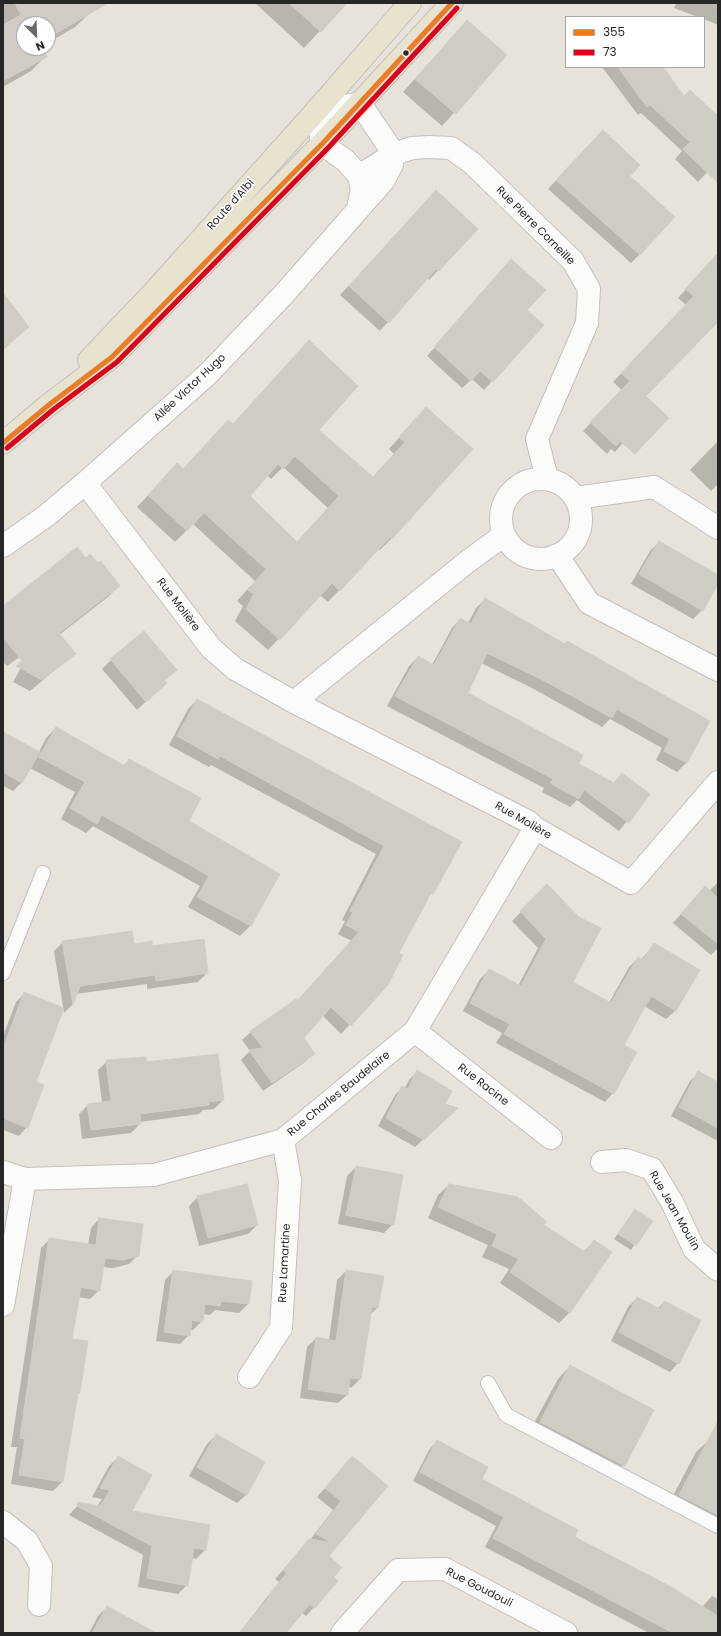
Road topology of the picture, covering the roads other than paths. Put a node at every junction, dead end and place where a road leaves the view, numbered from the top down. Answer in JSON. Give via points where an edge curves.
{"nodes":[{"id":1,"x":410,"y":3,"type":"edge"},
{"id":2,"x":452,"y":3,"type":"edge"},
{"id":3,"x":358,"y":104,"type":"junction"},
{"id":4,"x":317,"y":110,"type":"junction"},
{"id":5,"x":322,"y":144,"type":"junction"},
{"id":6,"x":394,"y":154,"type":"junction"},
{"id":7,"x":359,"y":176,"type":"junction"},
{"id":8,"x":358,"y":209,"type":"junction"},
{"id":9,"x":50,"y":404,"type":"junction"},
{"id":10,"x":3,"y":443,"type":"edge"},
{"id":11,"x":547,"y":479,"type":"junction"},
{"id":12,"x":85,"y":484,"type":"junction"},
{"id":13,"x":576,"y":498,"type":"junction"},
{"id":14,"x":718,"y":528,"type":"edge"},
{"id":15,"x":504,"y":535,"type":"junction"},
{"id":16,"x":3,"y":546,"type":"edge"},
{"id":17,"x":557,"y":555,"type":"junction"},
{"id":18,"x":718,"y":670,"type":"edge"},
{"id":19,"x":294,"y":702,"type":"junction"},
{"id":20,"x":718,"y":782,"type":"edge"},
{"id":21,"x":535,"y":828,"type":"junction"},
{"id":22,"x":43,"y":873,"type":"dead end"},
{"id":23,"x":3,"y":973,"type":"edge"},
{"id":24,"x":415,"y":1031,"type":"junction"},
{"id":25,"x":551,"y":1138,"type":"dead end"},
{"id":26,"x":283,"y":1140,"type":"junction"},
{"id":27,"x":602,"y":1162,"type":"dead end"},
{"id":28,"x":3,"y":1172,"type":"edge"},
{"id":29,"x":25,"y":1179,"type":"junction"},
{"id":30,"x":718,"y":1270,"type":"edge"},
{"id":31,"x":3,"y":1305,"type":"edge"},
{"id":32,"x":249,"y":1377,"type":"dead end"},
{"id":33,"x":488,"y":1383,"type":"dead end"},
{"id":34,"x":3,"y":1522,"type":"edge"},
{"id":35,"x":718,"y":1526,"type":"edge"},
{"id":36,"x":39,"y":1605,"type":"dead end"},
{"id":37,"x":342,"y":1633,"type":"edge"},
{"id":38,"x":566,"y":1633,"type":"edge"}],
"edges":[{"from":1,"to":4,"type":"main road","name":"Route d'Albi"},
{"from":2,"to":3,"type":"main road","name":"Route d'Albi"},
{"from":3,"to":4,"type":"street"},
{"from":3,"to":5,"type":"main road","name":"Route d'Albi"},
{"from":3,"to":6,"type":"street"},
{"from":4,"to":5,"type":"street"},
{"from":4,"to":9,"type":"main road","name":"Route d'Albi"},
{"from":5,"to":7,"type":"street","via":[[346,160]]},
{"from":5,"to":9,"type":"main road","name":"Route d'Albi","via":[[112,358]]},
{"from":6,"to":7,"type":"street","name":"Rue Pierre Corneille"},
{"from":6,"to":8,"type":"street","name":"Allée Victor Hugo","via":[[384,180]]},
{"from":6,"to":11,"type":"street","name":"Rue Pierre Corneille","via":[[424,147],[451,148],[472,163],[573,260],[589,289],[587,323],[536,439]]},
{"from":7,"to":8,"type":"street","name":"Allée Victor Hugo","via":[[362,189]]},
{"from":8,"to":12,"type":"street","name":"Allée Victor Hugo","via":[[279,299],[208,374]]},
{"from":9,"to":10,"type":"main road","name":"Route d'Albi"},
{"from":11,"to":13,"type":"street","via":[[563,486]]},
{"from":11,"to":15,"type":"street","via":[[533,480],[520,485],[509,494],[503,507],[501,521]]},
{"from":12,"to":16,"type":"street","name":"Allée Victor Hugo","via":[[46,516]]},
{"from":12,"to":19,"type":"street","name":"Rue Molière","via":[[211,648],[234,669]]},
{"from":13,"to":14,"type":"street","via":[[654,487]]},
{"from":13,"to":17,"type":"street","via":[[581,524],[577,537],[569,548]]},
{"from":15,"to":17,"type":"street","via":[[513,548],[527,556],[542,559]]},
{"from":15,"to":19,"type":"street"},
{"from":17,"to":18,"type":"street","via":[[589,603]]},
{"from":19,"to":21,"type":"street","name":"Rue Molière","via":[[529,822]]},
{"from":20,"to":21,"type":"street","name":"Rue Molière","via":[[632,883]]},
{"from":21,"to":24,"type":"street","name":"Rue Charles Baudelaire"},
{"from":22,"to":23,"type":"lane"},
{"from":24,"to":25,"type":"street","name":"Rue Racine"},
{"from":24,"to":26,"type":"street","name":"Rue Charles Baudelaire"},
{"from":26,"to":29,"type":"street","name":"Rue Charles Baudelaire","via":[[154,1175]]},
{"from":26,"to":32,"type":"street","name":"Rue Lamartine","via":[[290,1180],[282,1328]]},
{"from":27,"to":30,"type":"street","name":"Rue Jean Moulin","via":[[626,1160],[652,1169],[672,1202],[694,1249]]},
{"from":28,"to":29,"type":"street","name":"Rue Charles Baudelaire"},
{"from":29,"to":31,"type":"street"},
{"from":33,"to":35,"type":"lane","via":[[506,1415]]},
{"from":34,"to":36,"type":"street","via":[[27,1541],[41,1566]]},
{"from":37,"to":38,"type":"street","name":"Rue Goudouli","via":[[398,1570],[445,1569]]}]}
